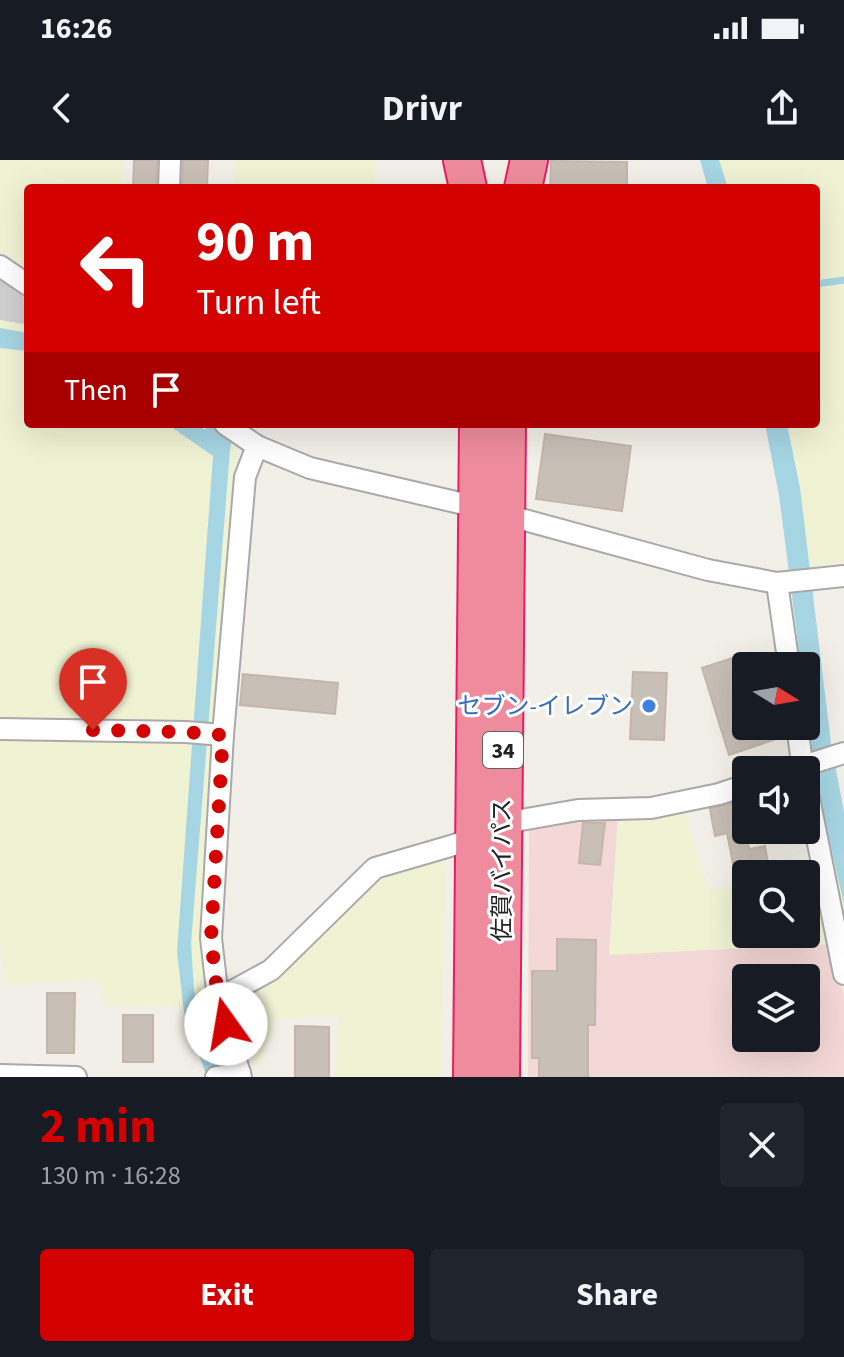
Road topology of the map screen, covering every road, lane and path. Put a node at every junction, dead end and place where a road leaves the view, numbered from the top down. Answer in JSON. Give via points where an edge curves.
{"nodes":[{"id":1,"x":170,"y":160,"type":"edge"},
{"id":2,"x":462,"y":160,"type":"edge"},
{"id":3,"x":480,"y":160,"type":"edge"},
{"id":4,"x":511,"y":160,"type":"edge"},
{"id":5,"x":529,"y":160,"type":"edge"},
{"id":6,"x":169,"y":184,"type":"edge"},
{"id":7,"x":467,"y":184,"type":"edge"},
{"id":8,"x":480,"y":184,"type":"edge"},
{"id":9,"x":511,"y":184,"type":"edge"},
{"id":10,"x":524,"y":184,"type":"edge"},
{"id":11,"x":0,"y":266,"type":"edge"},
{"id":12,"x":24,"y":282,"type":"edge"},
{"id":13,"x":479,"y":428,"type":"edge"},
{"id":14,"x":506,"y":428,"type":"edge"},
{"id":15,"x":232,"y":429,"type":"edge"},
{"id":16,"x":257,"y":446,"type":"junction"},
{"id":17,"x":491,"y":510,"type":"junction"},
{"id":18,"x":844,"y":576,"type":"edge"},
{"id":19,"x":777,"y":583,"type":"junction"},
{"id":20,"x":787,"y":652,"type":"edge"},
{"id":21,"x":0,"y":729,"type":"edge"},
{"id":22,"x":217,"y":735,"type":"junction"},
{"id":23,"x":843,"y":753,"type":"edge"},
{"id":24,"x":820,"y":763,"type":"edge"},
{"id":25,"x":732,"y":790,"type":"edge"},
{"id":26,"x":488,"y":833,"type":"junction"},
{"id":27,"x":816,"y":844,"type":"edge"},
{"id":28,"x":844,"y":974,"type":"edge"},
{"id":29,"x":218,"y":999,"type":"junction"},
{"id":30,"x":0,"y":1075,"type":"edge"},
{"id":31,"x":230,"y":1076,"type":"edge"},
{"id":32,"x":76,"y":1077,"type":"edge"},
{"id":33,"x":472,"y":1077,"type":"edge"},
{"id":34,"x":501,"y":1077,"type":"edge"}],
"edges":[{"from":1,"to":6,"type":"street"},
{"from":2,"to":7,"type":"highway"},
{"from":3,"to":8,"type":"highway"},
{"from":4,"to":9,"type":"highway"},
{"from":5,"to":10,"type":"highway"},
{"from":11,"to":12,"type":"street"},
{"from":13,"to":17,"type":"highway","name":"佐賀バイパス","number":"34"},
{"from":14,"to":17,"type":"highway","name":"佐賀バイパス","number":"34"},
{"from":15,"to":16,"type":"street"},
{"from":16,"to":17,"type":"street","via":[[310,468]]},
{"from":16,"to":22,"type":"street","via":[[245,477]]},
{"from":17,"to":19,"type":"street","via":[[708,570]]},
{"from":17,"to":26,"type":"highway","name":"佐賀バイパス","number":"34"},
{"from":18,"to":19,"type":"street"},
{"from":19,"to":20,"type":"street"},
{"from":21,"to":22,"type":"street"},
{"from":22,"to":29,"type":"street","via":[[211,938]]},
{"from":23,"to":24,"type":"street"},
{"from":25,"to":26,"type":"street","via":[[651,808],[578,810],[521,820]]},
{"from":26,"to":29,"type":"street","via":[[375,868],[271,970]]},
{"from":26,"to":33,"type":"highway","name":"佐賀バイパス","number":"34"},
{"from":26,"to":34,"type":"highway","name":"佐賀バイパス","number":"34"},
{"from":27,"to":28,"type":"street"},
{"from":29,"to":31,"type":"street"},
{"from":30,"to":32,"type":"street"}]}
